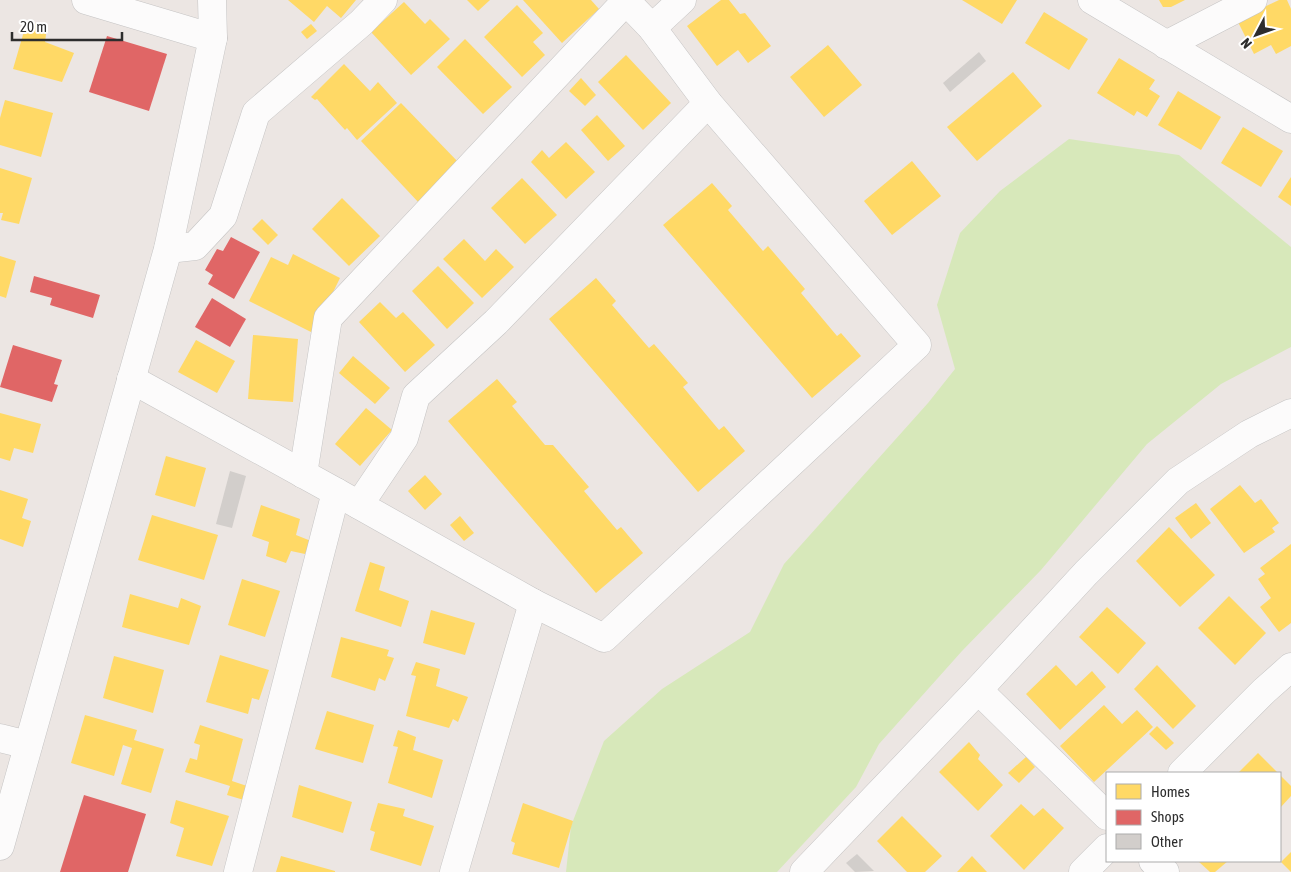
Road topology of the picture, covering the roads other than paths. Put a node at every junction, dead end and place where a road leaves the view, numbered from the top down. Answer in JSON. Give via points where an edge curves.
{"nodes":[{"id":1,"x":86,"y":0,"type":"edge"},
{"id":2,"x":212,"y":0,"type":"edge"},
{"id":3,"x":383,"y":0,"type":"edge"},
{"id":4,"x":682,"y":0,"type":"edge"},
{"id":5,"x":1092,"y":0,"type":"edge"},
{"id":6,"x":1253,"y":0,"type":"edge"},
{"id":7,"x":626,"y":1,"type":"edge"},
{"id":8,"x":652,"y":28,"type":"junction"},
{"id":9,"x":213,"y":38,"type":"junction"},
{"id":10,"x":1166,"y":45,"type":"junction"},
{"id":11,"x":708,"y":103,"type":"junction"},
{"id":12,"x":1291,"y":119,"type":"edge"},
{"id":13,"x":168,"y":249,"type":"junction"},
{"id":14,"x":132,"y":379,"type":"junction"},
{"id":15,"x":1291,"y":413,"type":"edge"},
{"id":16,"x":303,"y":474,"type":"junction"},
{"id":17,"x":348,"y":498,"type":"junction"},
{"id":18,"x":533,"y":603,"type":"junction"},
{"id":19,"x":1291,"y":667,"type":"edge"},
{"id":20,"x":978,"y":690,"type":"junction"},
{"id":21,"x":0,"y":738,"type":"edge"},
{"id":22,"x":28,"y":744,"type":"junction"},
{"id":23,"x":1183,"y":772,"type":"edge"},
{"id":24,"x":1106,"y":815,"type":"edge"},
{"id":25,"x":0,"y":846,"type":"edge"},
{"id":26,"x":1106,"y":849,"type":"edge"},
{"id":27,"x":1154,"y":862,"type":"edge"},
{"id":28,"x":238,"y":872,"type":"edge"},
{"id":29,"x":454,"y":872,"type":"edge"},
{"id":30,"x":804,"y":872,"type":"edge"},
{"id":31,"x":1083,"y":872,"type":"edge"},
{"id":32,"x":1165,"y":872,"type":"edge"}],
"edges":[{"from":1,"to":9,"type":"street"},
{"from":2,"to":9,"type":"street"},
{"from":3,"to":13,"type":"street","via":[[361,23],[256,113],[223,216],[195,246]]},
{"from":4,"to":8,"type":"street"},
{"from":5,"to":10,"type":"street"},
{"from":6,"to":10,"type":"street"},
{"from":7,"to":8,"type":"street"},
{"from":7,"to":16,"type":"street","via":[[328,318]]},
{"from":8,"to":11,"type":"street"},
{"from":9,"to":13,"type":"street"},
{"from":10,"to":12,"type":"street"},
{"from":11,"to":17,"type":"street","via":[[496,322],[416,396],[404,438]]},
{"from":11,"to":18,"type":"street","via":[[917,345],[604,638]]},
{"from":13,"to":14,"type":"street"},
{"from":14,"to":16,"type":"street"},
{"from":14,"to":22,"type":"street"},
{"from":15,"to":20,"type":"street","via":[[1250,434],[1178,481],[1086,573]]},
{"from":16,"to":17,"type":"street"},
{"from":17,"to":18,"type":"street"},
{"from":17,"to":28,"type":"street"},
{"from":18,"to":29,"type":"street"},
{"from":19,"to":23,"type":"street"},
{"from":20,"to":24,"type":"street"},
{"from":20,"to":30,"type":"street"},
{"from":21,"to":22,"type":"street"},
{"from":22,"to":25,"type":"street"},
{"from":26,"to":31,"type":"street"},
{"from":27,"to":32,"type":"street"}]}
